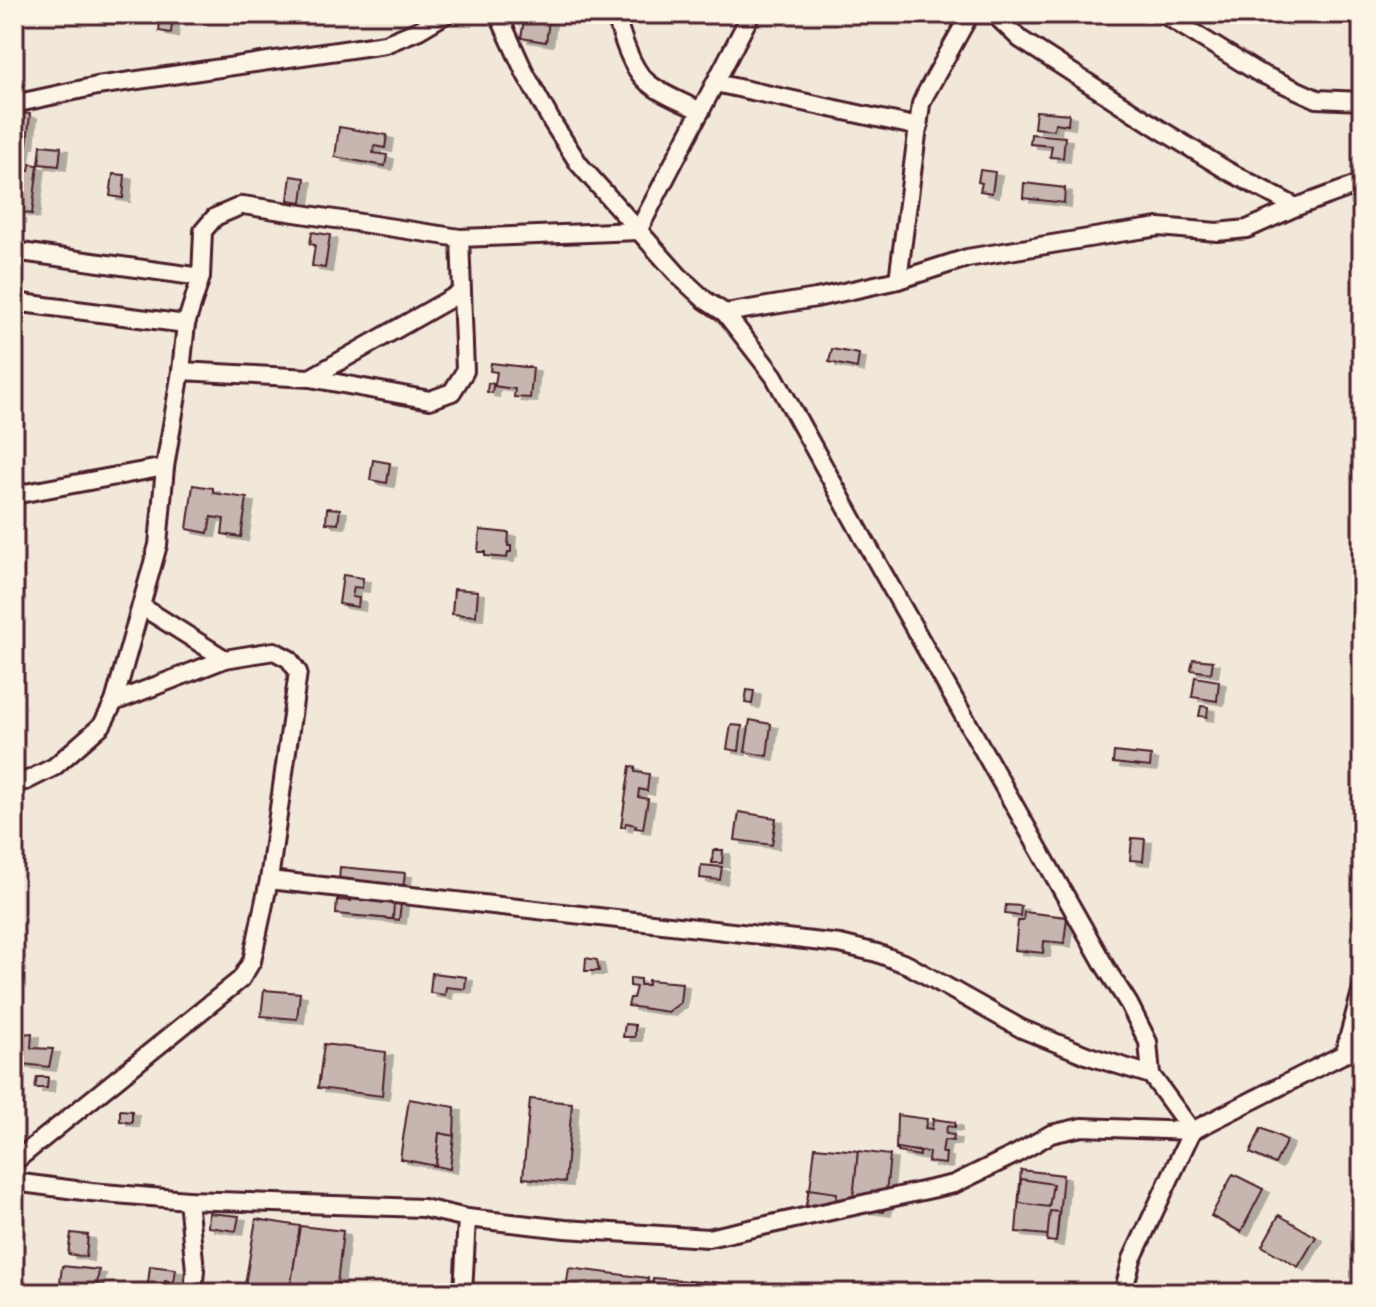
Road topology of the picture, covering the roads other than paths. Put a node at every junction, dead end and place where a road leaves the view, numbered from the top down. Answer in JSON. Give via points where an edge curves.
{"nodes":[{"id":1,"x":446,"y":14,"type":"edge"},
{"id":2,"x":498,"y":14,"type":"edge"},
{"id":3,"x":615,"y":14,"type":"edge"},
{"id":4,"x":751,"y":14,"type":"edge"},
{"id":5,"x":970,"y":14,"type":"edge"},
{"id":6,"x":994,"y":14,"type":"edge"},
{"id":7,"x":1163,"y":14,"type":"edge"},
{"id":8,"x":715,"y":83,"type":"junction"},
{"id":9,"x":1362,"y":101,"type":"edge"},
{"id":10,"x":14,"y":104,"type":"edge"},
{"id":11,"x":701,"y":111,"type":"junction"},
{"id":12,"x":919,"y":127,"type":"junction"},
{"id":13,"x":1362,"y":183,"type":"edge"},
{"id":14,"x":1296,"y":207,"type":"junction"},
{"id":15,"x":638,"y":231,"type":"junction"},
{"id":16,"x":460,"y":238,"type":"junction"},
{"id":17,"x":14,"y":251,"type":"edge"},
{"id":18,"x":201,"y":277,"type":"junction"},
{"id":19,"x":898,"y":280,"type":"junction"},
{"id":20,"x":462,"y":292,"type":"junction"},
{"id":21,"x":14,"y":302,"type":"edge"},
{"id":22,"x":725,"y":313,"type":"junction"},
{"id":23,"x":186,"y":324,"type":"junction"},
{"id":24,"x":181,"y":371,"type":"junction"},
{"id":25,"x":310,"y":378,"type":"junction"},
{"id":26,"x":165,"y":467,"type":"junction"},
{"id":27,"x":14,"y":495,"type":"edge"},
{"id":28,"x":141,"y":606,"type":"junction"},
{"id":29,"x":225,"y":659,"type":"junction"},
{"id":30,"x":114,"y":702,"type":"junction"},
{"id":31,"x":14,"y":779,"type":"edge"},
{"id":32,"x":269,"y":880,"type":"junction"},
{"id":33,"x":1362,"y":988,"type":"edge"},
{"id":34,"x":1362,"y":1048,"type":"edge"},
{"id":35,"x":1344,"y":1054,"type":"junction"},
{"id":36,"x":1151,"y":1075,"type":"junction"},
{"id":37,"x":1192,"y":1131,"type":"junction"},
{"id":38,"x":14,"y":1162,"type":"edge"},
{"id":39,"x":14,"y":1182,"type":"edge"},
{"id":40,"x":188,"y":1200,"type":"junction"},
{"id":41,"x":467,"y":1218,"type":"junction"},
{"id":42,"x":193,"y":1293,"type":"edge"},
{"id":43,"x":463,"y":1293,"type":"edge"},
{"id":44,"x":1123,"y":1293,"type":"edge"}],
"edges":[{"from":1,"to":10,"type":"street","via":[[385,44],[97,86]]},
{"from":2,"to":15,"type":"street","via":[[572,154]]},
{"from":3,"to":11,"type":"street","via":[[626,49],[644,79]]},
{"from":4,"to":8,"type":"street"},
{"from":5,"to":12,"type":"street","via":[[925,95]]},
{"from":6,"to":14,"type":"street","via":[[1020,39],[1146,120]]},
{"from":7,"to":9,"type":"street","via":[[1257,72],[1317,99]]},
{"from":8,"to":11,"type":"street"},
{"from":8,"to":12,"type":"street"},
{"from":11,"to":15,"type":"street"},
{"from":12,"to":19,"type":"street"},
{"from":13,"to":14,"type":"street"},
{"from":14,"to":19,"type":"street","via":[[1247,229],[1159,227],[967,258]]},
{"from":15,"to":16,"type":"street"},
{"from":15,"to":22,"type":"street","via":[[680,277]]},
{"from":16,"to":18,"type":"street","via":[[243,205],[215,217],[203,231]]},
{"from":16,"to":20,"type":"street"},
{"from":17,"to":18,"type":"street"},
{"from":18,"to":23,"type":"street"},
{"from":19,"to":22,"type":"street"},
{"from":20,"to":25,"type":"street"},
{"from":20,"to":25,"type":"street","via":[[465,371],[452,392],[430,400]]},
{"from":21,"to":23,"type":"street"},
{"from":22,"to":36,"type":"street","via":[[774,376],[1129,1004],[1148,1042]]},
{"from":23,"to":24,"type":"street"},
{"from":24,"to":25,"type":"street"},
{"from":24,"to":26,"type":"street"},
{"from":26,"to":27,"type":"street"},
{"from":26,"to":28,"type":"street","via":[[158,545]]},
{"from":28,"to":29,"type":"street"},
{"from":28,"to":30,"type":"street"},
{"from":29,"to":30,"type":"street"},
{"from":29,"to":32,"type":"street","via":[[274,651],[298,672]]},
{"from":30,"to":31,"type":"street","via":[[102,725],[54,767],[26,781]]},
{"from":32,"to":36,"type":"street","via":[[840,944],[908,965],[1022,1029]]},
{"from":32,"to":38,"type":"street","via":[[252,961],[241,979]]},
{"from":33,"to":35,"type":"street"},
{"from":34,"to":35,"type":"street"},
{"from":35,"to":37,"type":"street"},
{"from":36,"to":37,"type":"street"},
{"from":37,"to":41,"type":"street","via":[[1082,1127],[1051,1134],[954,1184],[708,1238]]},
{"from":37,"to":44,"type":"street","via":[[1132,1259]]},
{"from":39,"to":40,"type":"street"},
{"from":40,"to":41,"type":"street","via":[[423,1208]]},
{"from":40,"to":42,"type":"street"},
{"from":41,"to":43,"type":"street"}]}
